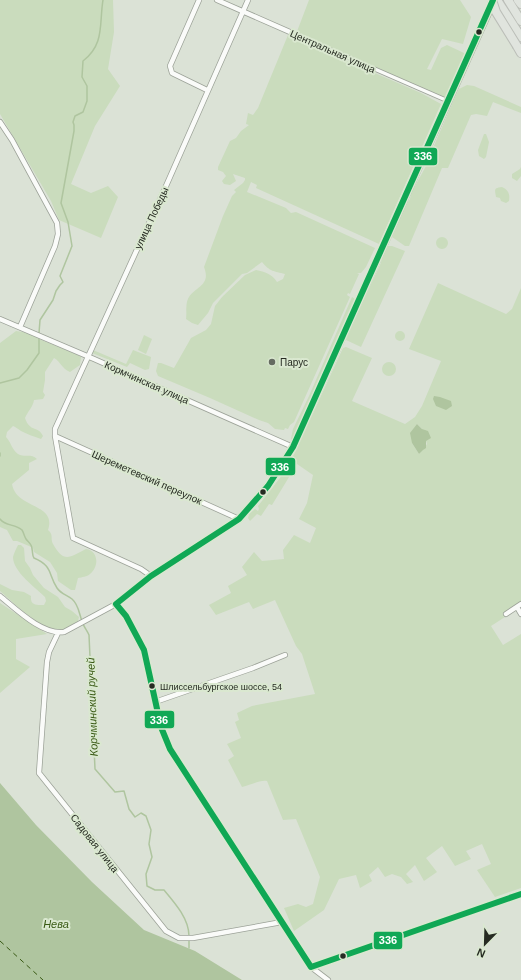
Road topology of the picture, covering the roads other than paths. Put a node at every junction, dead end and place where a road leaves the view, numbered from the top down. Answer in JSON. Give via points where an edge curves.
{"nodes":[{"id":1,"x":199,"y":0,"type":"edge"},
{"id":2,"x":217,"y":0,"type":"edge"},
{"id":3,"x":248,"y":0,"type":"edge"},
{"id":4,"x":493,"y":0,"type":"edge"},
{"id":5,"x":497,"y":0,"type":"edge"},
{"id":6,"x":508,"y":0,"type":"edge"},
{"id":7,"x":518,"y":0,"type":"edge"},
{"id":8,"x":521,"y":4,"type":"edge"},
{"id":9,"x":243,"y":11,"type":"junction"},
{"id":10,"x":508,"y":17,"type":"junction"},
{"id":11,"x":486,"y":18,"type":"junction"},
{"id":12,"x":521,"y":22,"type":"edge"},
{"id":13,"x":299,"y":36,"type":"joint"},
{"id":14,"x":521,"y":37,"type":"edge"},
{"id":15,"x":519,"y":50,"type":"edge"},
{"id":16,"x":207,"y":90,"type":"junction"},
{"id":17,"x":448,"y":101,"type":"junction"},
{"id":18,"x":0,"y":122,"type":"edge"},
{"id":19,"x":0,"y":319,"type":"edge"},
{"id":20,"x":20,"y":327,"type":"junction"},
{"id":21,"x":88,"y":356,"type":"junction"},
{"id":22,"x":55,"y":436,"type":"junction"},
{"id":23,"x":293,"y":447,"type":"junction"},
{"id":24,"x":240,"y":519,"type":"junction"},
{"id":25,"x":151,"y":576,"type":"junction"},
{"id":26,"x":0,"y":596,"type":"edge"},
{"id":27,"x":116,"y":604,"type":"junction"},
{"id":28,"x":519,"y":606,"type":"edge"},
{"id":29,"x":506,"y":614,"type":"dead end"},
{"id":30,"x":521,"y":614,"type":"edge"},
{"id":31,"x":58,"y":633,"type":"junction"},
{"id":32,"x":285,"y":655,"type":"dead end"},
{"id":33,"x":156,"y":702,"type":"junction"},
{"id":34,"x":521,"y":894,"type":"edge"},
{"id":35,"x":282,"y":922,"type":"junction"},
{"id":36,"x":310,"y":967,"type":"junction"},
{"id":37,"x":328,"y":980,"type":"edge"}],
"edges":[{"from":1,"to":16,"type":"street","via":[[170,66],[172,73]]},
{"from":2,"to":9,"type":"street","name":"Центральная улица"},
{"from":3,"to":9,"type":"street","name":"улица Победы"},
{"from":4,"to":11,"type":"street"},
{"from":4,"to":15,"type":"main road","bridge":true,"via":[[496,12]]},
{"from":5,"to":10,"type":"main road"},
{"from":6,"to":12,"type":"main road"},
{"from":7,"to":8,"type":"main road"},
{"from":9,"to":13,"type":"street","name":"Центральная улица"},
{"from":9,"to":16,"type":"street","name":"улица Победы"},
{"from":10,"to":11,"type":"street","via":[[497,13]]},
{"from":10,"to":14,"type":"main road"},
{"from":11,"to":17,"type":"street"},
{"from":13,"to":17,"type":"street","name":"Центральная улица"},
{"from":16,"to":21,"type":"street","name":"улица Победы"},
{"from":17,"to":23,"type":"street"},
{"from":18,"to":20,"type":"street","via":[[57,223],[58,234],[54,246]]},
{"from":19,"to":20,"type":"street","name":"Кормчинская улица"},
{"from":20,"to":21,"type":"street","name":"Кормчинская улица"},
{"from":21,"to":22,"type":"street","name":"улица Победы","via":[[55,429]]},
{"from":21,"to":23,"type":"street","name":"Кормчинская улица"},
{"from":22,"to":24,"type":"street","name":"Шереметевский переулок"},
{"from":22,"to":25,"type":"street","via":[[73,538],[141,568]]},
{"from":23,"to":24,"type":"street","via":[[268,486]]},
{"from":24,"to":25,"type":"street"},
{"from":25,"to":27,"type":"street"},
{"from":26,"to":31,"type":"street","via":[[25,617]]},
{"from":27,"to":31,"type":"street"},
{"from":27,"to":33,"type":"street","via":[[126,616],[144,650]]},
{"from":28,"to":29,"type":"street"},
{"from":28,"to":30,"type":"street"},
{"from":31,"to":35,"type":"street","name":"Садовая улица","via":[[47,662],[39,773],[166,931],[179,938],[193,938]]},
{"from":32,"to":33,"type":"street"},
{"from":33,"to":35,"type":"street","via":[[170,749]]},
{"from":34,"to":36,"type":"street"},
{"from":35,"to":36,"type":"street"},
{"from":36,"to":37,"type":"street"}]}
